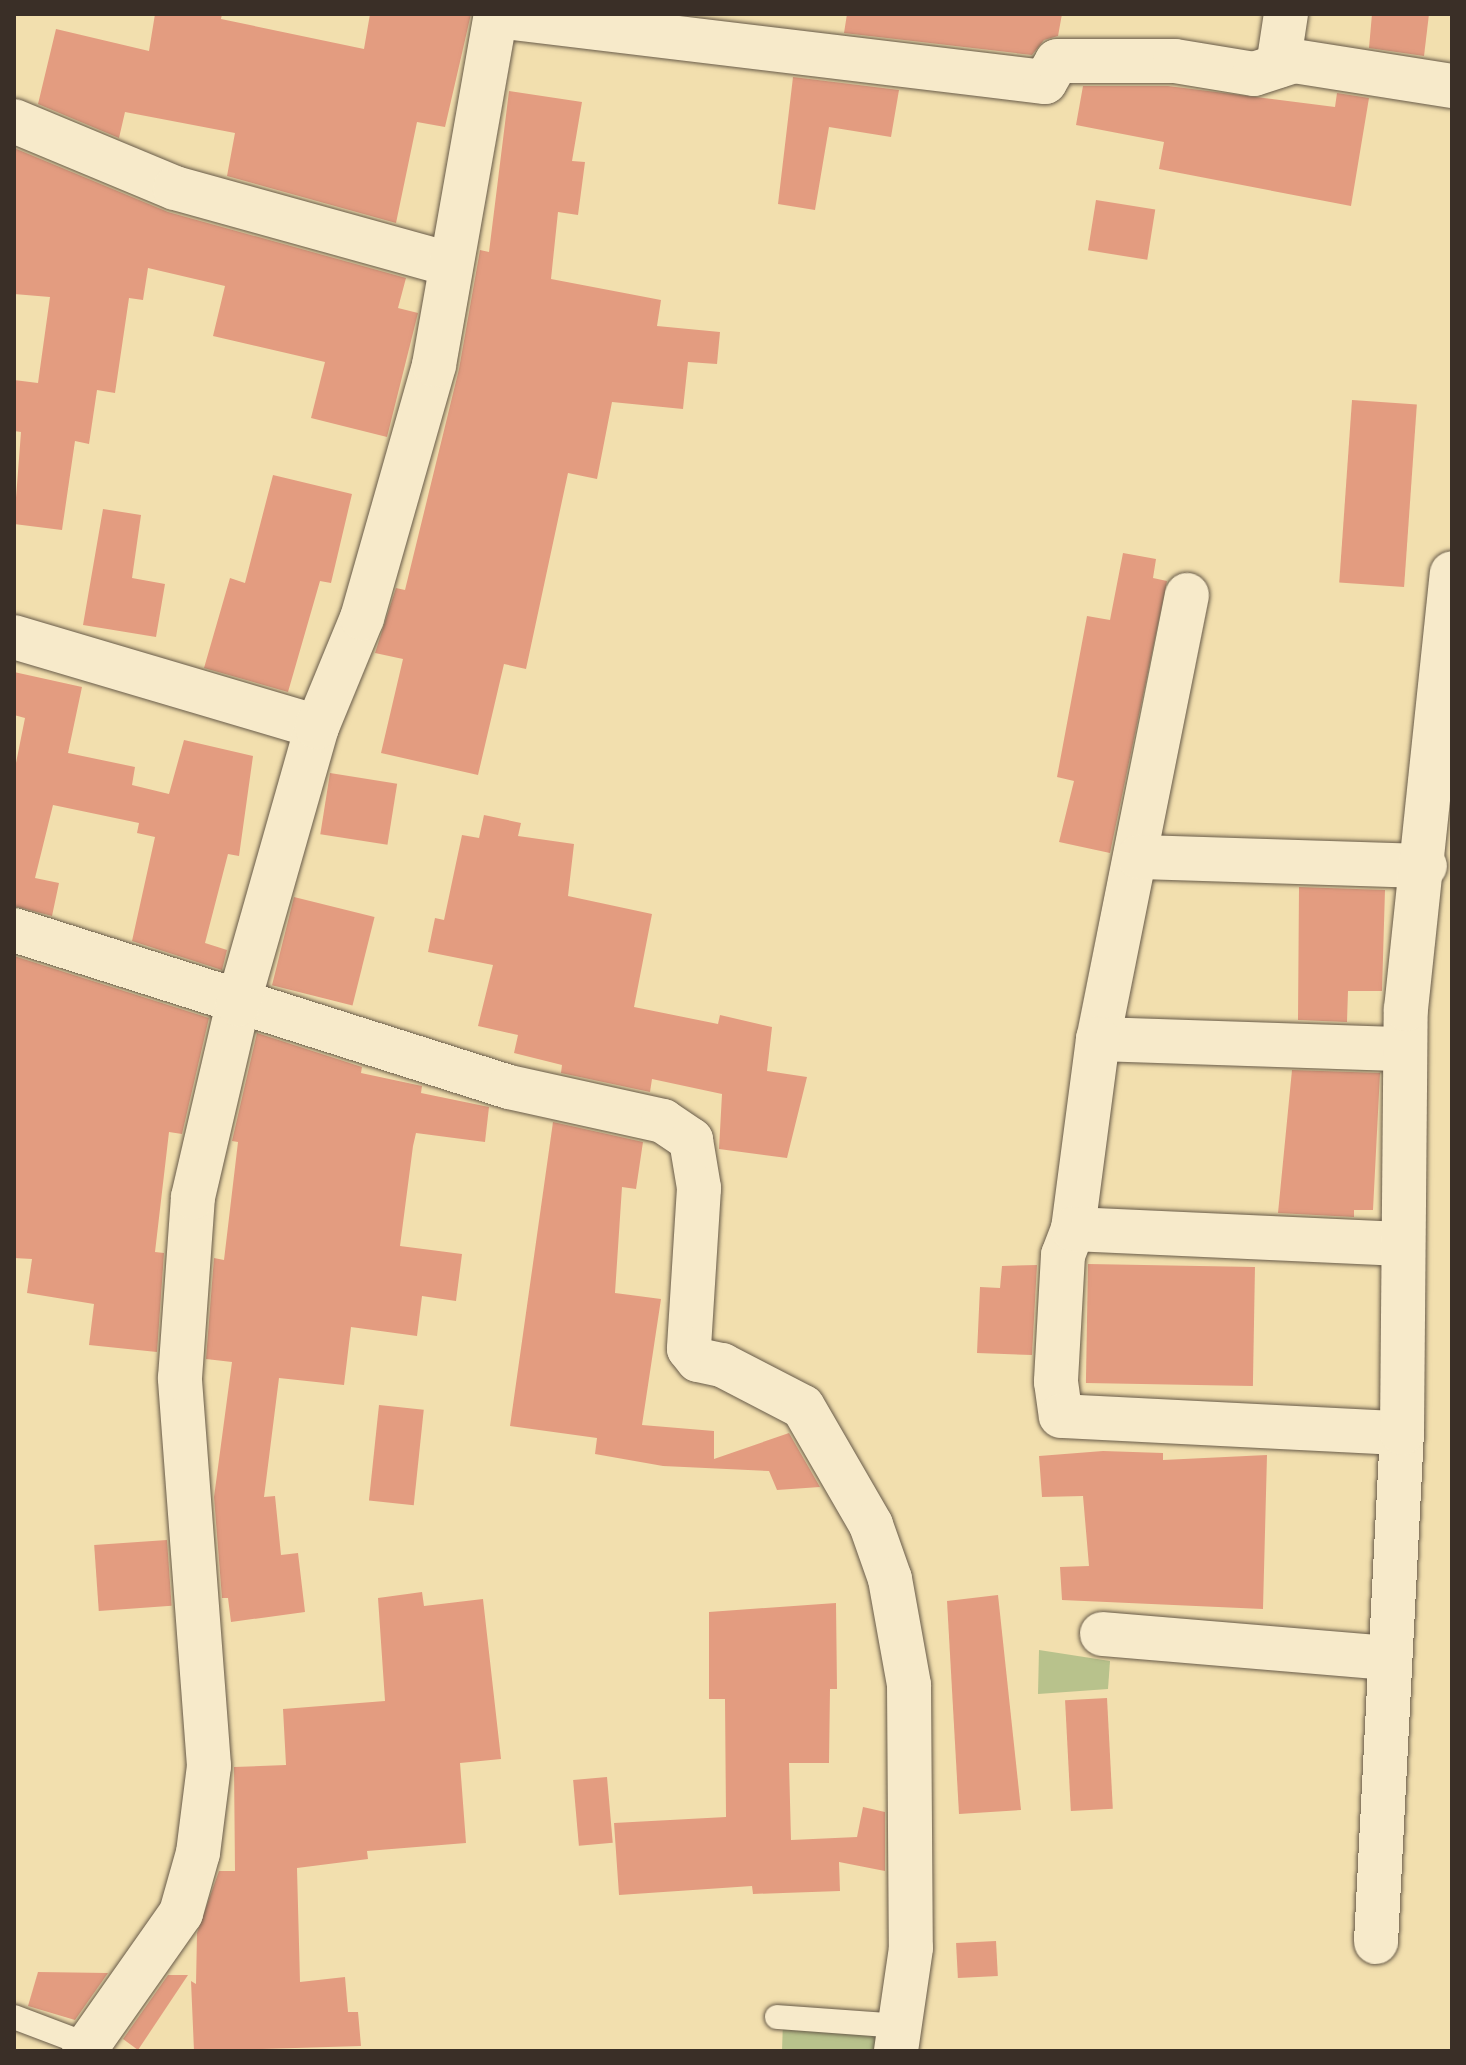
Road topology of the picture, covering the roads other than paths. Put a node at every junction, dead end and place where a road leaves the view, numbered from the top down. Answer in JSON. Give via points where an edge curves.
{"nodes":[{"id":1,"x":1286,"y":14,"type":"edge"},
{"id":2,"x":496,"y":15,"type":"edge"},
{"id":3,"x":1278,"y":66,"type":"junction"},
{"id":4,"x":1452,"y":86,"type":"edge"},
{"id":5,"x":14,"y":121,"type":"edge"},
{"id":6,"x":449,"y":264,"type":"junction"},
{"id":7,"x":1452,"y":573,"type":"edge"},
{"id":8,"x":1187,"y":595,"type":"dead end"},
{"id":9,"x":14,"y":637,"type":"edge"},
{"id":10,"x":317,"y":727,"type":"junction"},
{"id":11,"x":1139,"y":857,"type":"junction"},
{"id":12,"x":1425,"y":866,"type":"junction"},
{"id":13,"x":14,"y":930,"type":"edge"},
{"id":14,"x":238,"y":1004,"type":"junction"},
{"id":15,"x":1098,"y":1039,"type":"junction"},
{"id":16,"x":1405,"y":1049,"type":"junction"},
{"id":17,"x":1073,"y":1229,"type":"junction"},
{"id":18,"x":1402,"y":1244,"type":"junction"},
{"id":19,"x":1402,"y":1433,"type":"junction"},
{"id":20,"x":1102,"y":1634,"type":"dead end"},
{"id":21,"x":1387,"y":1658,"type":"junction"},
{"id":22,"x":1376,"y":1942,"type":"dead end"},
{"id":23,"x":14,"y":2017,"type":"edge"},
{"id":24,"x":777,"y":2017,"type":"dead end"},
{"id":25,"x":897,"y":2039,"type":"edge"},
{"id":26,"x":86,"y":2048,"type":"edge"}],
"edges":[{"from":1,"to":3,"type":"street"},
{"from":2,"to":3,"type":"street","via":[[1045,82],[1057,61],[1175,61],[1254,74]]},
{"from":2,"to":6,"type":"street"},
{"from":3,"to":4,"type":"street","via":[[1294,61]]},
{"from":5,"to":6,"type":"street","via":[[175,188]]},
{"from":6,"to":10,"type":"street","via":[[430,380],[362,618]]},
{"from":7,"to":12,"type":"street","via":[[1435,697]]},
{"from":8,"to":11,"type":"street"},
{"from":9,"to":10,"type":"street"},
{"from":10,"to":14,"type":"street"},
{"from":11,"to":12,"type":"street"},
{"from":11,"to":15,"type":"street"},
{"from":12,"to":16,"type":"street"},
{"from":13,"to":14,"type":"street","via":[[110,956]]},
{"from":14,"to":25,"type":"street","via":[[509,1087],[663,1121],[691,1140],[699,1188],[689,1349],[698,1360],[722,1365],[803,1407],[871,1525],[890,1579],[909,1685],[911,1948]]},
{"from":14,"to":26,"type":"street","via":[[193,1197],[182,1307],[185,1502],[209,1766],[198,1853],[181,1913]]},
{"from":15,"to":16,"type":"street"},
{"from":15,"to":17,"type":"street"},
{"from":16,"to":18,"type":"street"},
{"from":17,"to":18,"type":"street"},
{"from":17,"to":19,"type":"street","via":[[1063,1255],[1056,1382],[1061,1416]]},
{"from":18,"to":19,"type":"street"},
{"from":19,"to":21,"type":"street"},
{"from":20,"to":21,"type":"street"},
{"from":21,"to":22,"type":"street"},
{"from":23,"to":26,"type":"lane"},
{"from":24,"to":25,"type":"lane"}]}
